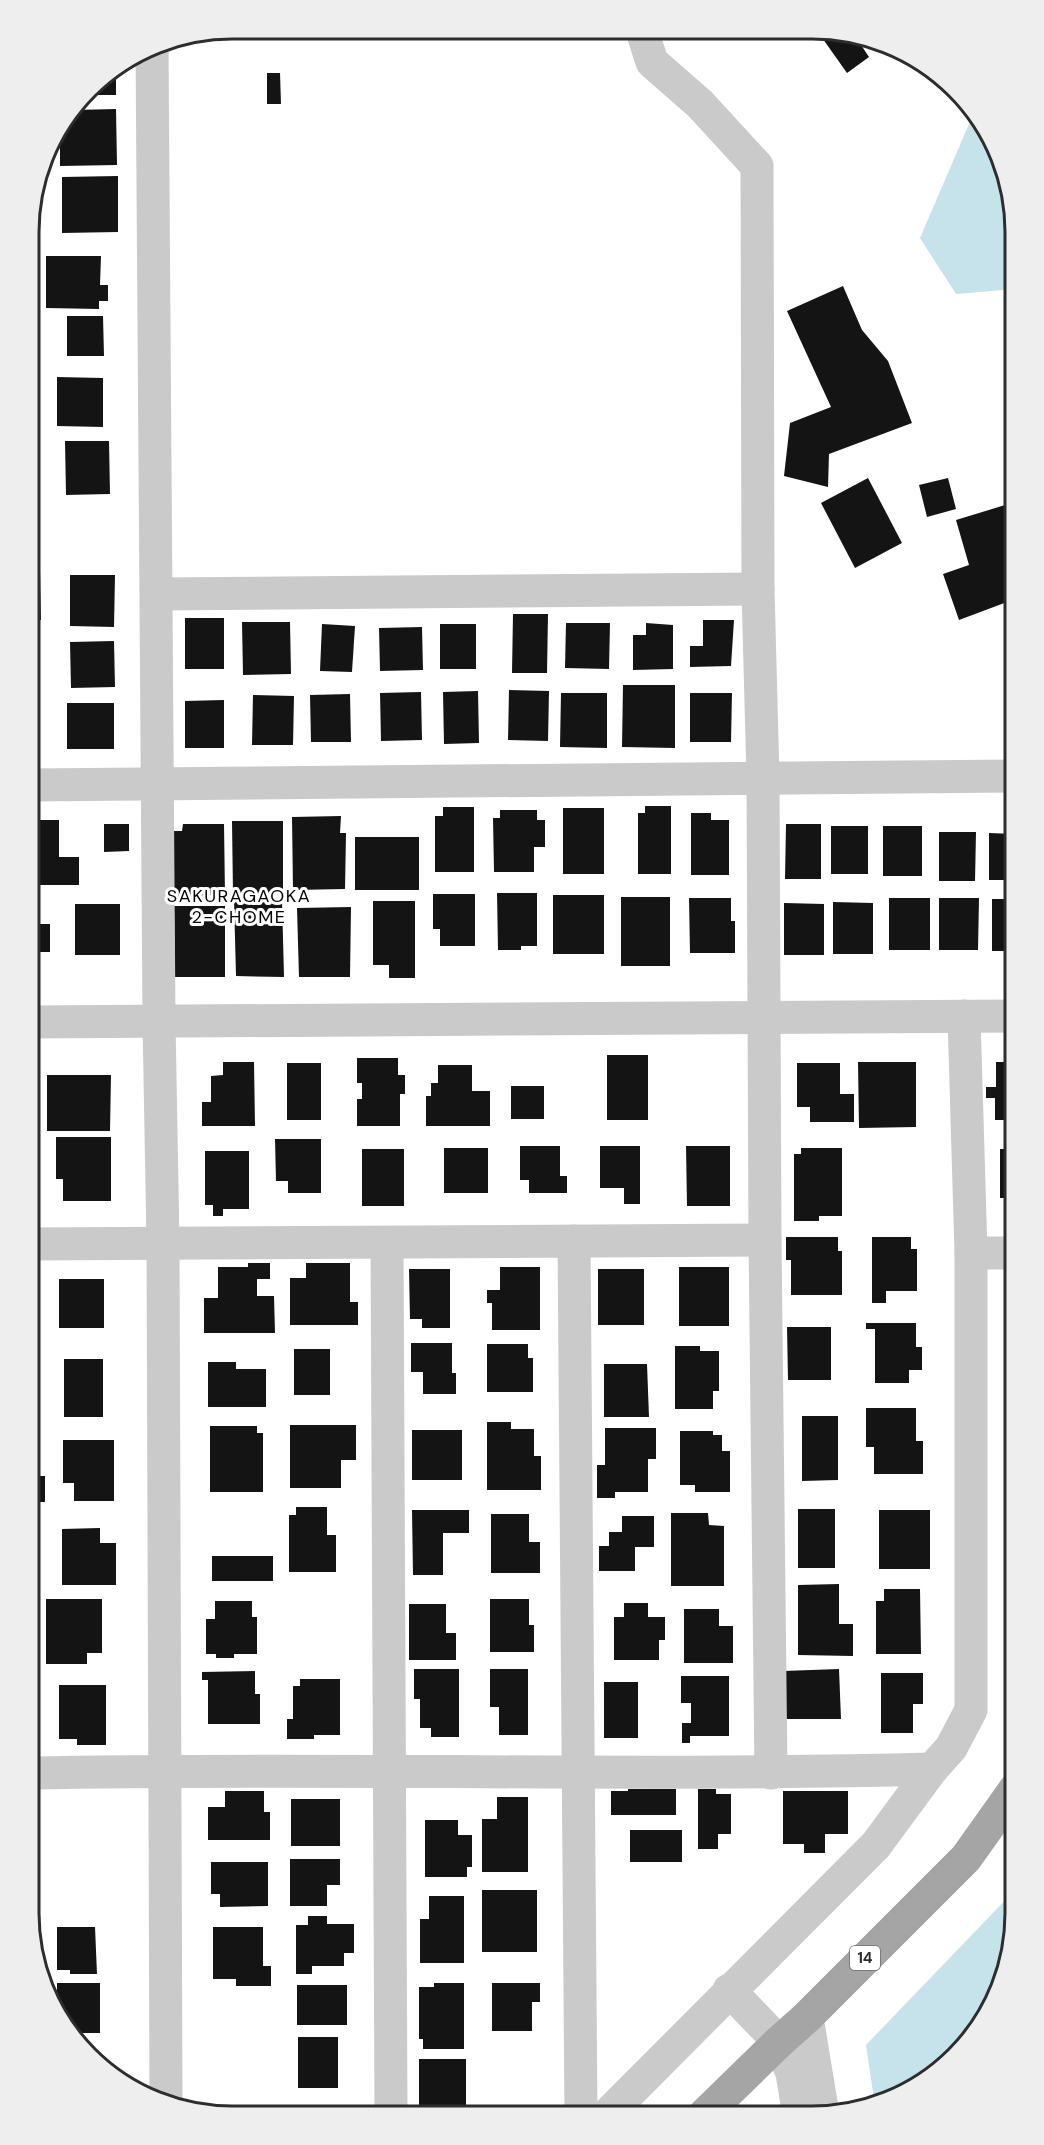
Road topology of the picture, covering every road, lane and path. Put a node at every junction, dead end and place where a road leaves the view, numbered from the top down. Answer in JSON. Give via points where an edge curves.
{"nodes":[{"id":1,"x":645,"y":39,"type":"edge"},
{"id":2,"x":152,"y":57,"type":"edge"},
{"id":3,"x":758,"y":589,"type":"junction"},
{"id":4,"x":157,"y":594,"type":"junction"},
{"id":5,"x":1005,"y":776,"type":"edge"},
{"id":6,"x":763,"y":778,"type":"junction"},
{"id":7,"x":158,"y":784,"type":"junction"},
{"id":8,"x":39,"y":785,"type":"edge"},
{"id":9,"x":964,"y":1016,"type":"junction"},
{"id":10,"x":1005,"y":1016,"type":"edge"},
{"id":11,"x":765,"y":1019,"type":"junction"},
{"id":12,"x":39,"y":1022,"type":"edge"},
{"id":13,"x":159,"y":1022,"type":"junction"},
{"id":14,"x":574,"y":1240,"type":"junction"},
{"id":15,"x":765,"y":1240,"type":"junction"},
{"id":16,"x":163,"y":1242,"type":"junction"},
{"id":17,"x":387,"y":1243,"type":"junction"},
{"id":18,"x":39,"y":1244,"type":"edge"},
{"id":19,"x":971,"y":1253,"type":"junction"},
{"id":20,"x":1005,"y":1253,"type":"edge"},
{"id":21,"x":932,"y":1768,"type":"junction"},
{"id":22,"x":166,"y":1770,"type":"junction"},
{"id":23,"x":578,"y":1770,"type":"junction"},
{"id":24,"x":388,"y":1771,"type":"junction"},
{"id":25,"x":39,"y":1773,"type":"edge"},
{"id":26,"x":771,"y":1773,"type":"junction"},
{"id":27,"x":1005,"y":1803,"type":"edge"},
{"id":28,"x":729,"y":1990,"type":"junction"},
{"id":29,"x":807,"y":2018,"type":"junction"},
{"id":30,"x":779,"y":2042,"type":"junction"},
{"id":31,"x":166,"y":2094,"type":"edge"},
{"id":32,"x":391,"y":2106,"type":"edge"},
{"id":33,"x":581,"y":2106,"type":"edge"},
{"id":34,"x":616,"y":2106,"type":"edge"},
{"id":35,"x":714,"y":2106,"type":"edge"},
{"id":36,"x":797,"y":2106,"type":"edge"},
{"id":37,"x":822,"y":2106,"type":"edge"}],
"edges":[{"from":1,"to":3,"type":"street","via":[[652,62],[700,104],[757,166]]},
{"from":2,"to":4,"type":"street"},
{"from":3,"to":4,"type":"street"},
{"from":3,"to":6,"type":"street"},
{"from":4,"to":7,"type":"street"},
{"from":5,"to":6,"type":"street"},
{"from":6,"to":7,"type":"street"},
{"from":6,"to":11,"type":"street"},
{"from":7,"to":8,"type":"street"},
{"from":7,"to":13,"type":"street"},
{"from":9,"to":10,"type":"street"},
{"from":9,"to":11,"type":"street"},
{"from":9,"to":19,"type":"street"},
{"from":11,"to":13,"type":"street"},
{"from":11,"to":15,"type":"street"},
{"from":12,"to":13,"type":"street"},
{"from":13,"to":16,"type":"street"},
{"from":14,"to":15,"type":"street"},
{"from":14,"to":17,"type":"street"},
{"from":14,"to":23,"type":"street"},
{"from":15,"to":26,"type":"street"},
{"from":16,"to":17,"type":"street"},
{"from":16,"to":18,"type":"street"},
{"from":16,"to":22,"type":"street"},
{"from":17,"to":24,"type":"street"},
{"from":19,"to":20,"type":"street"},
{"from":19,"to":21,"type":"street","via":[[971,1710],[951,1748]]},
{"from":21,"to":26,"type":"street"},
{"from":21,"to":28,"type":"street","via":[[876,1845]]},
{"from":22,"to":24,"type":"street"},
{"from":22,"to":25,"type":"street"},
{"from":22,"to":31,"type":"street"},
{"from":23,"to":24,"type":"street"},
{"from":23,"to":26,"type":"street"},
{"from":23,"to":33,"type":"street"},
{"from":24,"to":32,"type":"street"},
{"from":27,"to":29,"type":"main road","number":"14","via":[[966,1858]]},
{"from":28,"to":30,"type":"street"},
{"from":28,"to":34,"type":"street"},
{"from":29,"to":30,"type":"main road","number":"14"},
{"from":29,"to":37,"type":"street"},
{"from":30,"to":35,"type":"main road","number":"14"},
{"from":30,"to":36,"type":"street","via":[[792,2073]]}]}
